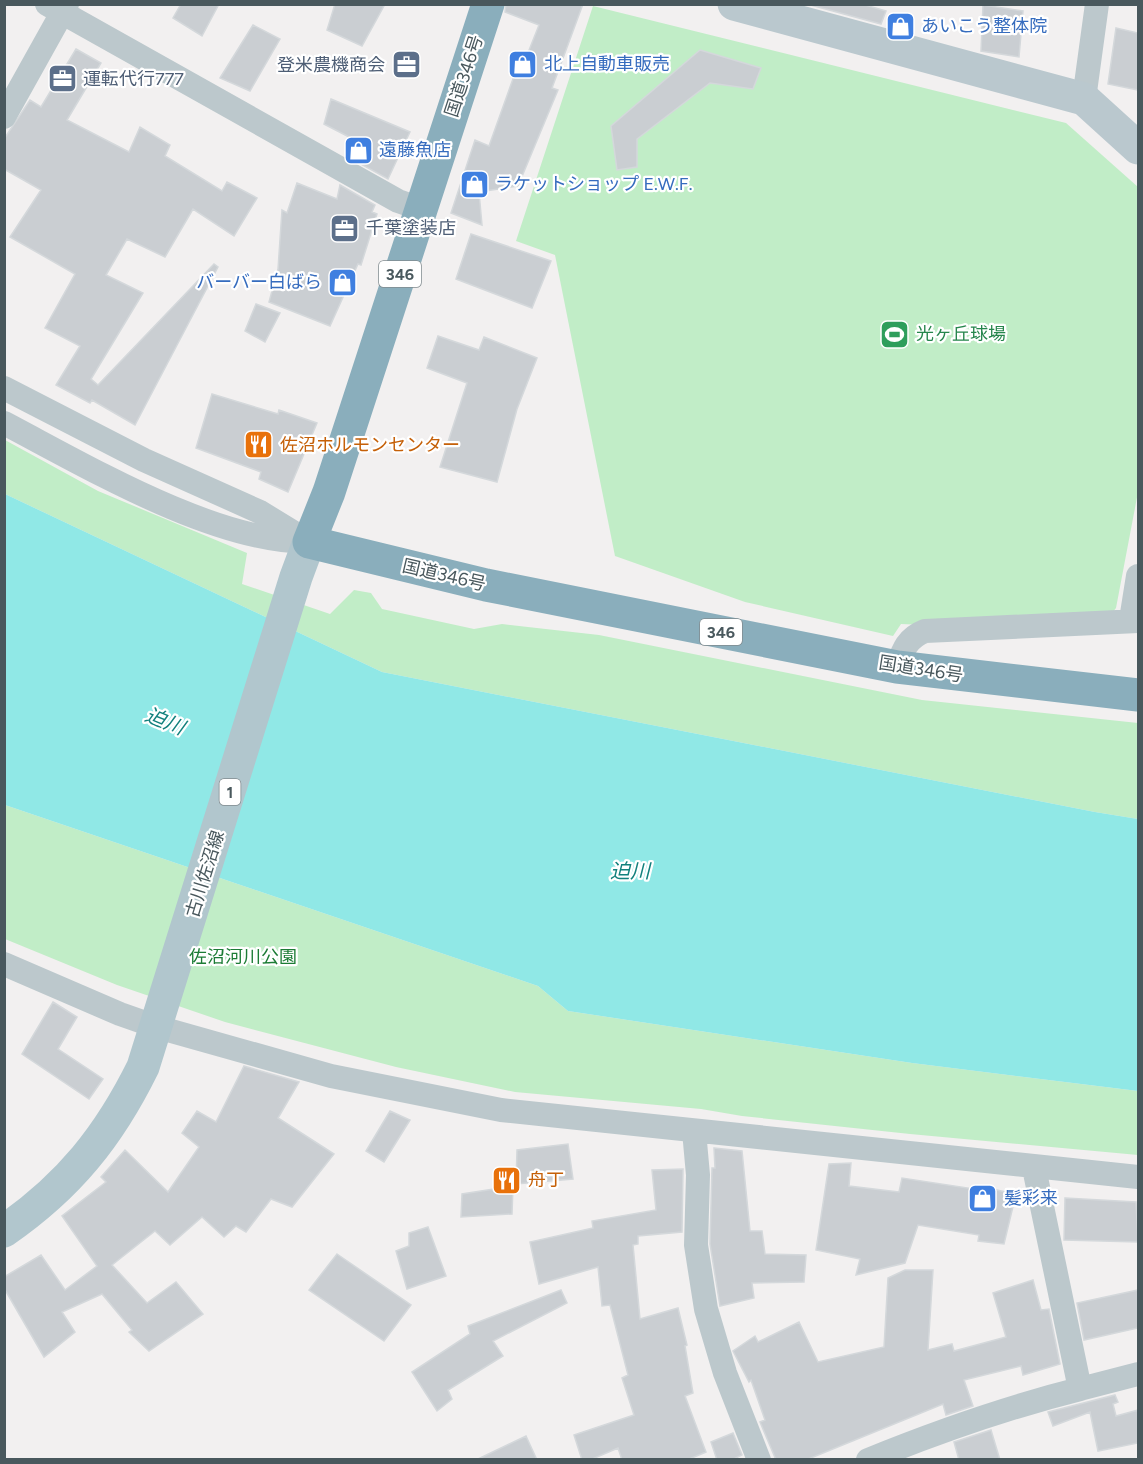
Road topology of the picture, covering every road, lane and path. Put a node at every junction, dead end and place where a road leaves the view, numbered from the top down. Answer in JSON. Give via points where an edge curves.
{"nodes":[{"id":1,"x":488,"y":4,"type":"edge"},
{"id":2,"x":734,"y":4,"type":"edge"},
{"id":3,"x":1096,"y":4,"type":"edge"},
{"id":4,"x":59,"y":7,"type":"edge"},
{"id":5,"x":1084,"y":99,"type":"junction"},
{"id":6,"x":4,"y":117,"type":"edge"},
{"id":7,"x":1138,"y":148,"type":"edge"},
{"id":8,"x":421,"y":209,"type":"junction"},
{"id":9,"x":4,"y":388,"type":"edge"},
{"id":10,"x":4,"y":423,"type":"edge"},
{"id":11,"x":304,"y":554,"type":"junction"},
{"id":12,"x":1138,"y":576,"type":"edge"},
{"id":13,"x":1135,"y":621,"type":"edge"},
{"id":14,"x":897,"y":667,"type":"junction"},
{"id":15,"x":1138,"y":695,"type":"edge"},
{"id":16,"x":4,"y":964,"type":"edge"},
{"id":17,"x":159,"y":1022,"type":"junction"},
{"id":18,"x":694,"y":1131,"type":"junction"},
{"id":19,"x":1034,"y":1168,"type":"junction"},
{"id":20,"x":1138,"y":1177,"type":"edge"},
{"id":21,"x":4,"y":1231,"type":"edge"},
{"id":22,"x":1138,"y":1374,"type":"edge"},
{"id":23,"x":1080,"y":1389,"type":"junction"},
{"id":24,"x":925,"y":1449,"type":"edge"},
{"id":25,"x":759,"y":1460,"type":"edge"},
{"id":26,"x":868,"y":1460,"type":"edge"}],
"edges":[{"from":1,"to":8,"type":"highway","name":"国道346号","number":"346"},
{"from":2,"to":5,"type":"street"},
{"from":3,"to":5,"type":"street"},
{"from":4,"to":6,"type":"street"},
{"from":4,"to":8,"type":"street","via":[[398,201]]},
{"from":5,"to":7,"type":"street"},
{"from":8,"to":11,"type":"highway","name":"国道346号","number":"346"},
{"from":9,"to":11,"type":"street","via":[[144,460],[260,512]]},
{"from":10,"to":11,"type":"street","via":[[205,520],[278,541]]},
{"from":11,"to":14,"type":"highway","name":"国道346号","number":"346","via":[[486,585]]},
{"from":11,"to":17,"type":"main road","name":"古川佐沼線","number":"1"},
{"from":12,"to":13,"type":"street"},
{"from":13,"to":14,"type":"street","via":[[925,631],[904,646]]},
{"from":14,"to":15,"type":"highway","name":"国道346号","number":"346"},
{"from":16,"to":17,"type":"street","via":[[120,1014]]},
{"from":17,"to":18,"type":"street","via":[[331,1076],[501,1110]]},
{"from":17,"to":21,"type":"main road","name":"古川佐沼線","number":"1","via":[[143,1067],[108,1131],[45,1200]]},
{"from":18,"to":19,"type":"street"},
{"from":18,"to":25,"type":"street","via":[[698,1175],[696,1245],[706,1309],[725,1373]]},
{"from":19,"to":20,"type":"street"},
{"from":19,"to":23,"type":"street"},
{"from":22,"to":23,"type":"street"},
{"from":23,"to":24,"type":"street","via":[[1041,1398]]},
{"from":24,"to":26,"type":"street"}]}
